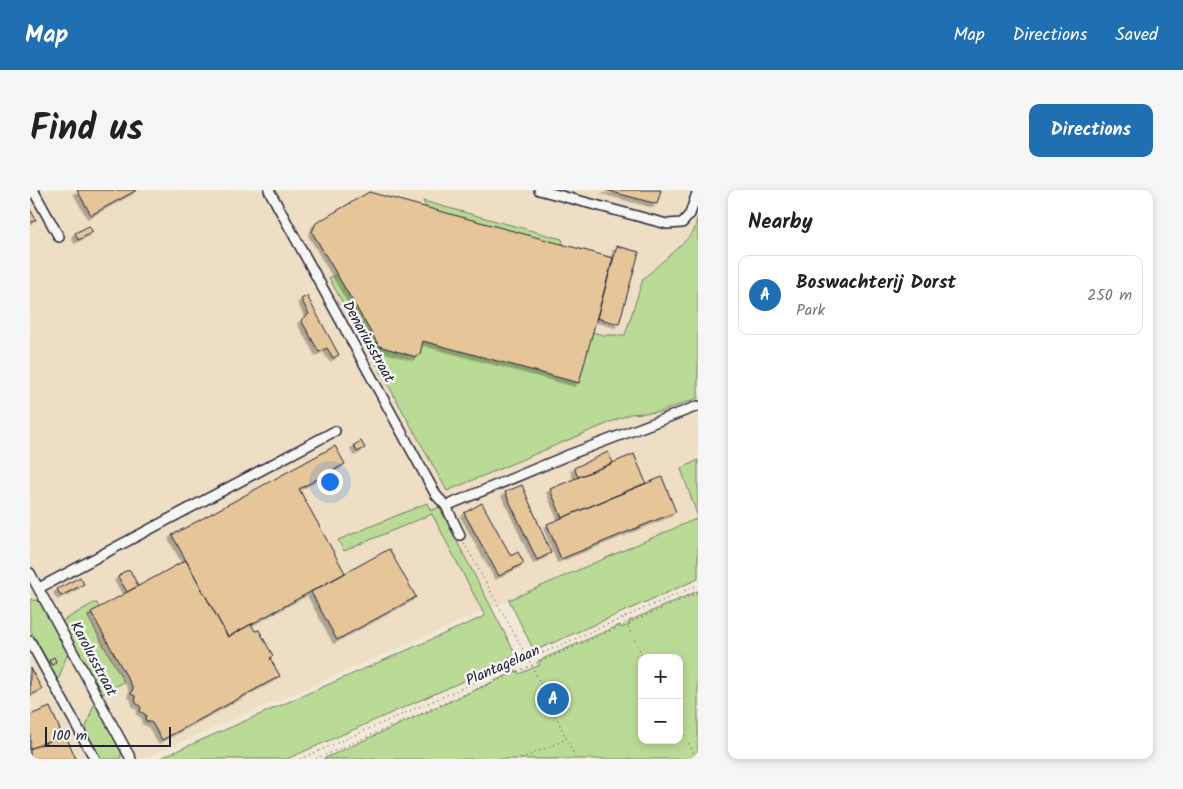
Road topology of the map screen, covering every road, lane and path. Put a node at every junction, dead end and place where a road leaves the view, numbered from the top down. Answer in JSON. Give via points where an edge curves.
{"nodes":[{"id":1,"x":33,"y":190,"type":"edge"},
{"id":2,"x":269,"y":190,"type":"edge"},
{"id":3,"x":539,"y":190,"type":"edge"},
{"id":4,"x":698,"y":190,"type":"edge"},
{"id":5,"x":59,"y":238,"type":"dead end"},
{"id":6,"x":698,"y":406,"type":"edge"},
{"id":7,"x":335,"y":431,"type":"dead end"},
{"id":8,"x":446,"y":506,"type":"junction"},
{"id":9,"x":460,"y":535,"type":"joint"},
{"id":10,"x":30,"y":573,"type":"edge"},
{"id":11,"x":698,"y":585,"type":"edge"},
{"id":12,"x":38,"y":588,"type":"junction"},
{"id":13,"x":698,"y":593,"type":"edge"},
{"id":14,"x":622,"y":617,"type":"junction"},
{"id":15,"x":626,"y":624,"type":"junction"},
{"id":16,"x":30,"y":641,"type":"edge"},
{"id":17,"x":642,"y":654,"type":"edge"},
{"id":18,"x":528,"y":658,"type":"junction"},
{"id":19,"x":531,"y":664,"type":"junction"},
{"id":20,"x":683,"y":733,"type":"edge"},
{"id":21,"x":566,"y":739,"type":"junction"},
{"id":22,"x":95,"y":759,"type":"edge"},
{"id":23,"x":131,"y":759,"type":"edge"},
{"id":24,"x":300,"y":759,"type":"edge"},
{"id":25,"x":316,"y":759,"type":"edge"},
{"id":26,"x":521,"y":759,"type":"edge"},
{"id":27,"x":576,"y":759,"type":"edge"},
{"id":28,"x":697,"y":759,"type":"edge"}],
"edges":[{"from":1,"to":5,"type":"street"},
{"from":2,"to":8,"type":"street","name":"Denariusstraat","via":[[436,495]]},
{"from":3,"to":4,"type":"street","via":[[667,224],[682,223],[690,214]]},
{"from":6,"to":8,"type":"street"},
{"from":7,"to":12,"type":"street"},
{"from":8,"to":9,"type":"street","name":"Denariusstraat"},
{"from":9,"to":18,"type":"path"},
{"from":10,"to":12,"type":"street","name":"Karolusstraat"},
{"from":11,"to":14,"type":"path"},
{"from":12,"to":23,"type":"street","name":"Karolusstraat"},
{"from":13,"to":15,"type":"path","name":"Plantagelaan"},
{"from":14,"to":15,"type":"path"},
{"from":14,"to":18,"type":"path"},
{"from":15,"to":17,"type":"path"},
{"from":15,"to":19,"type":"path","name":"Plantagelaan"},
{"from":16,"to":22,"type":"street"},
{"from":18,"to":19,"type":"path"},
{"from":18,"to":24,"type":"path"},
{"from":19,"to":21,"type":"path"},
{"from":19,"to":25,"type":"path","name":"Plantagelaan"},
{"from":20,"to":28,"type":"path"},
{"from":21,"to":26,"type":"path"},
{"from":21,"to":27,"type":"path"}]}
